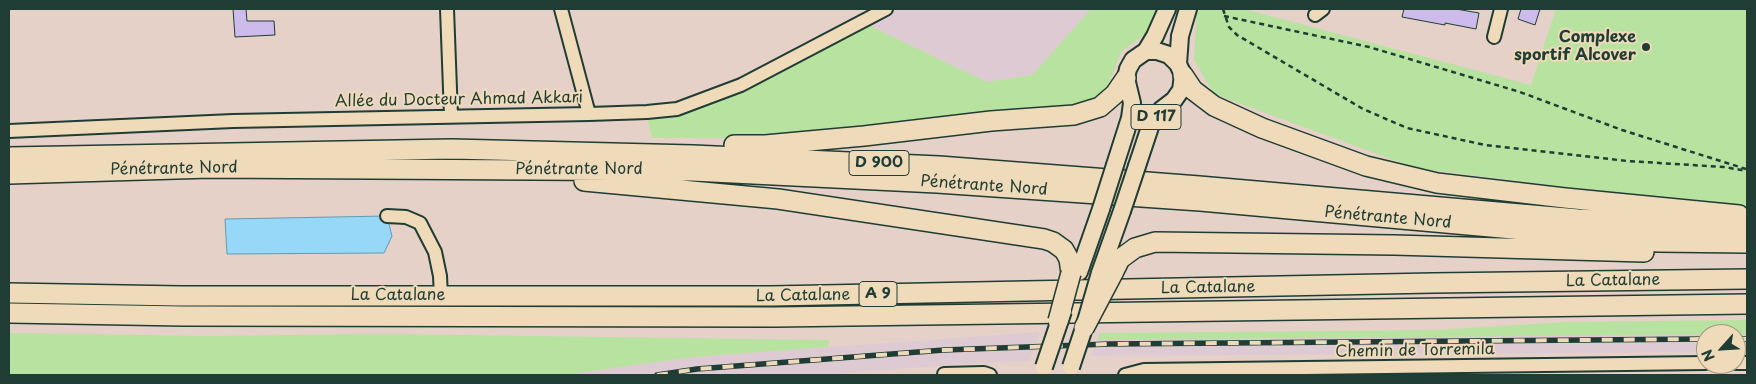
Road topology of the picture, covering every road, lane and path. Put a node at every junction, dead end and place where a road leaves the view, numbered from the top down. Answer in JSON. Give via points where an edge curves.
{"nodes":[{"id":1,"x":447,"y":9,"type":"edge"},
{"id":2,"x":561,"y":9,"type":"edge"},
{"id":3,"x":886,"y":9,"type":"edge"},
{"id":4,"x":1167,"y":9,"type":"edge"},
{"id":5,"x":1188,"y":9,"type":"edge"},
{"id":6,"x":1223,"y":9,"type":"edge"},
{"id":7,"x":1501,"y":9,"type":"edge"},
{"id":8,"x":1224,"y":16,"type":"junction"},
{"id":9,"x":1494,"y":36,"type":"dead end"},
{"id":10,"x":1146,"y":51,"type":"junction"},
{"id":11,"x":1181,"y":69,"type":"junction"},
{"id":12,"x":1126,"y":78,"type":"junction"},
{"id":13,"x":590,"y":114,"type":"junction"},
{"id":14,"x":451,"y":116,"type":"junction"},
{"id":15,"x":9,"y":131,"type":"edge"},
{"id":16,"x":452,"y":149,"type":"junction"},
{"id":17,"x":9,"y":157,"type":"edge"},
{"id":18,"x":210,"y":168,"type":"junction"},
{"id":19,"x":1747,"y":170,"type":"edge"},
{"id":20,"x":9,"y":174,"type":"edge"},
{"id":21,"x":387,"y":216,"type":"dead end"},
{"id":22,"x":1747,"y":216,"type":"edge"},
{"id":23,"x":1747,"y":226,"type":"edge"},
{"id":24,"x":1747,"y":243,"type":"edge"},
{"id":25,"x":1747,"y":253,"type":"edge"},
{"id":26,"x":1075,"y":272,"type":"junction"},
{"id":27,"x":1107,"y":273,"type":"junction"},
{"id":28,"x":1747,"y":279,"type":"edge"},
{"id":29,"x":9,"y":293,"type":"edge"},
{"id":30,"x":441,"y":296,"type":"junction"},
{"id":31,"x":1747,"y":304,"type":"edge"},
{"id":32,"x":9,"y":313,"type":"edge"},
{"id":33,"x":1058,"y":321,"type":"joint"},
{"id":34,"x":1084,"y":328,"type":"joint"},
{"id":35,"x":1696,"y":363,"type":"edge"},
{"id":36,"x":1042,"y":371,"type":"edge"},
{"id":37,"x":1070,"y":371,"type":"edge"},
{"id":38,"x":944,"y":374,"type":"edge"},
{"id":39,"x":990,"y":375,"type":"edge"},
{"id":40,"x":1125,"y":375,"type":"edge"}],
"edges":[{"from":1,"to":14,"type":"street"},
{"from":2,"to":13,"type":"street"},
{"from":3,"to":13,"type":"street","name":"Allée du Docteur Ahmad Akkari","via":[[741,85],[704,100],[676,109]]},
{"from":4,"to":10,"type":"main road"},
{"from":5,"to":11,"type":"main road","number":"D 117","via":[[1180,36]]},
{"from":6,"to":8,"type":"path"},
{"from":7,"to":9,"type":"street"},
{"from":8,"to":19,"type":"path","via":[[1369,47],[1520,92],[1622,130]]},
{"from":8,"to":19,"type":"path","via":[[1237,35],[1363,109],[1407,128],[1485,145]]},
{"from":10,"to":11,"type":"main road","via":[[1169,55]]},
{"from":10,"to":12,"type":"main road","via":[[1133,60]]},
{"from":11,"to":22,"type":"highway","via":[[1193,90],[1214,106],[1262,128],[1366,166],[1437,183]]},
{"from":11,"to":27,"type":"main road","number":"D 117","bridge":true,"via":[[1181,90],[1152,121],[1122,211]]},
{"from":12,"to":16,"type":"highway","via":[[1115,94],[1100,106],[1074,115],[765,145]]},
{"from":12,"to":26,"type":"main road","number":"D 117","bridge":true,"via":[[1132,103],[1130,118],[1101,209]]},
{"from":13,"to":14,"type":"street","name":"Allée du Docteur Ahmad Akkari"},
{"from":14,"to":15,"type":"street","name":"Allée du Docteur Ahmad Akkari"},
{"from":16,"to":17,"type":"highway","name":"Pénétrante Nord","number":"D 900"},
{"from":16,"to":23,"type":"highway","name":"Pénétrante Nord","number":"D 900","via":[[939,166],[1578,219]]},
{"from":18,"to":20,"type":"highway","name":"Pénétrante Nord","number":"D 900"},
{"from":18,"to":24,"type":"highway","name":"Pénétrante Nord","number":"D 900","via":[[692,171],[869,179],[1200,201],[1658,242]]},
{"from":18,"to":26,"type":"highway","via":[[543,178],[778,199],[1044,239],[1064,250]]},
{"from":21,"to":30,"type":"street","via":[[406,217],[420,223],[435,252]]},
{"from":25,"to":27,"type":"highway","via":[[1155,242],[1135,248]]},
{"from":26,"to":33,"type":"highway","bridge":true},
{"from":27,"to":34,"type":"highway","bridge":true},
{"from":28,"to":30,"type":"highway","name":"La Catalane","number":"A 9","via":[[782,296]]},
{"from":29,"to":30,"type":"highway","name":"La Catalane","number":"A 9"},
{"from":31,"to":32,"type":"highway","name":"La Catalane","number":"A 9","via":[[775,317]]},
{"from":33,"to":36,"type":"main road","bridge":true},
{"from":34,"to":37,"type":"main road","bridge":true},
{"from":35,"to":40,"type":"street","name":"Chemin de Torremila","via":[[1144,370]]},
{"from":38,"to":39,"type":"street"}]}
